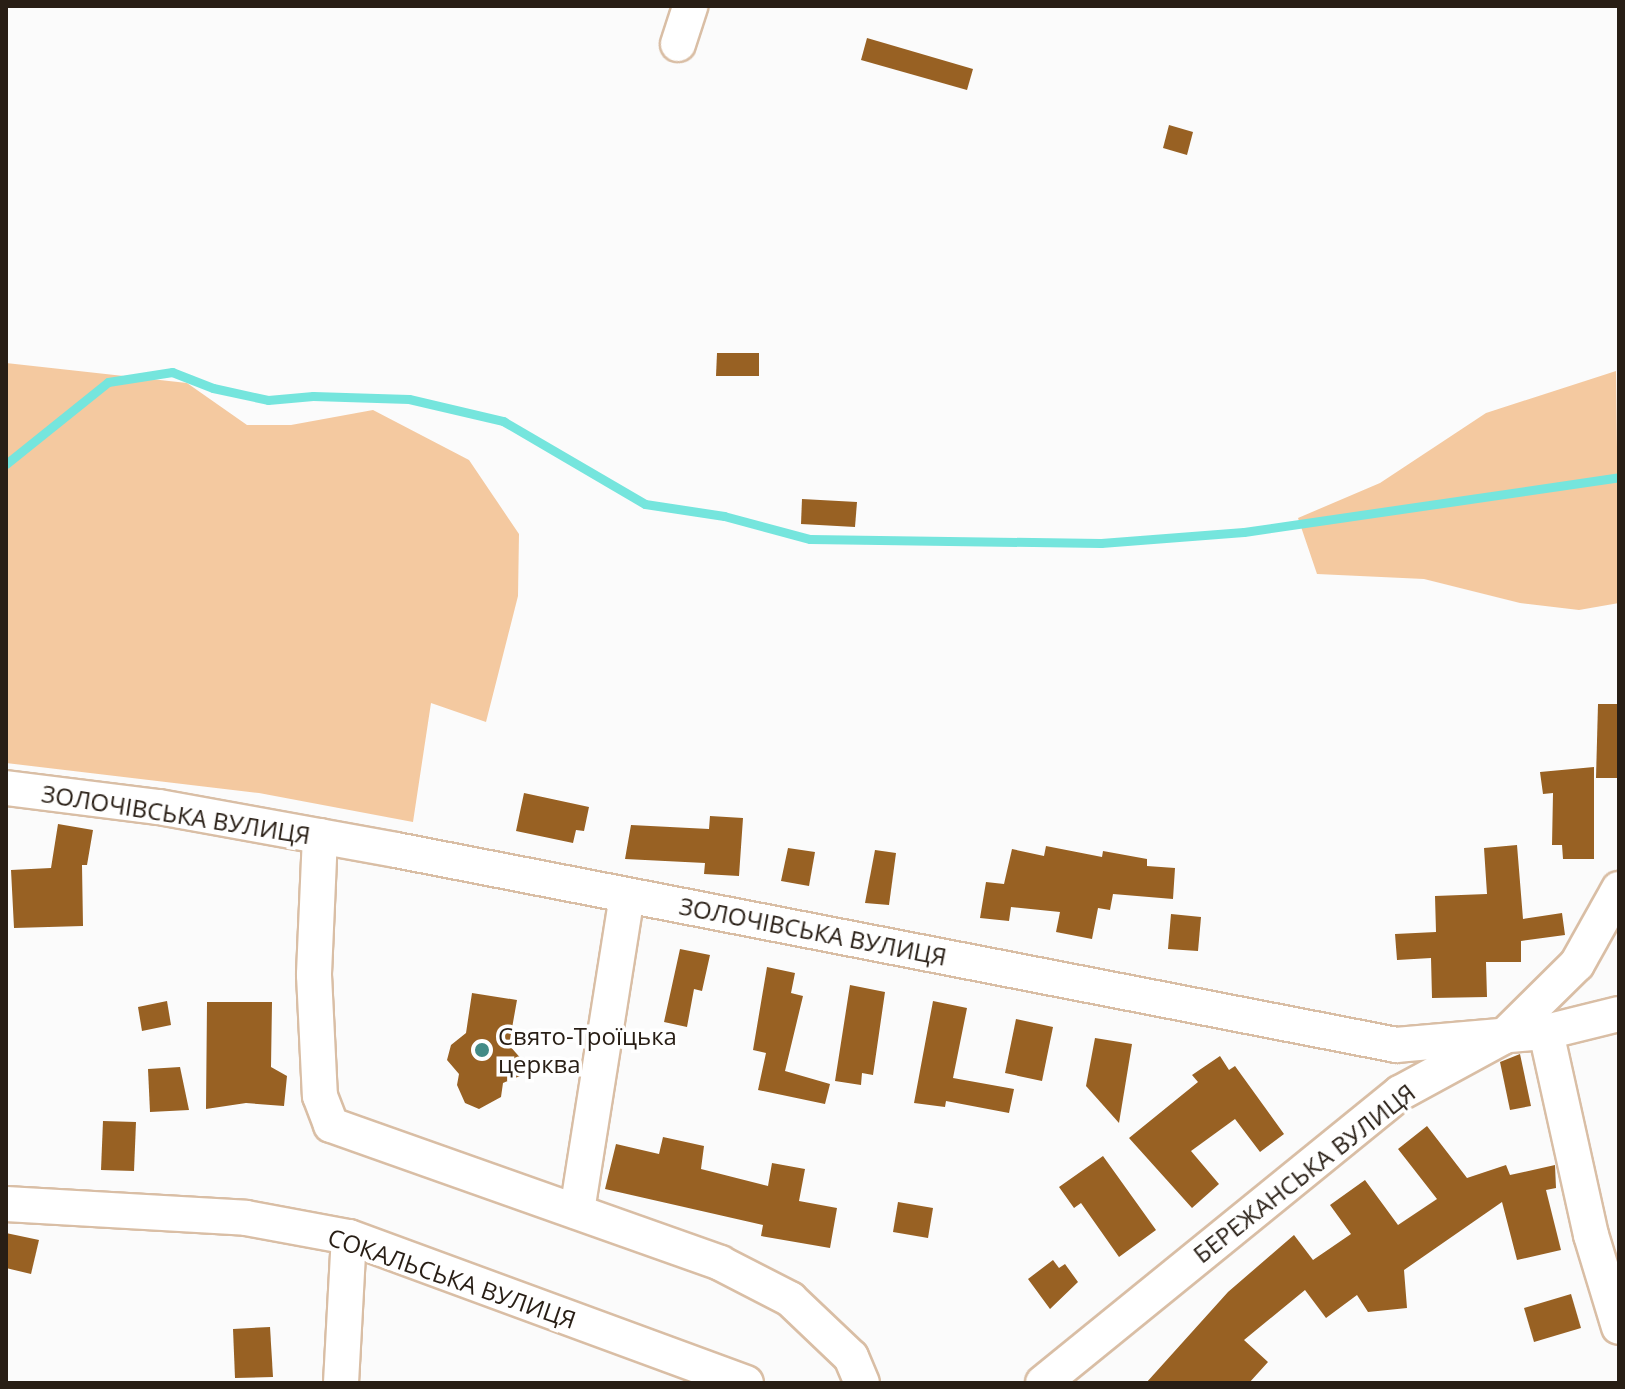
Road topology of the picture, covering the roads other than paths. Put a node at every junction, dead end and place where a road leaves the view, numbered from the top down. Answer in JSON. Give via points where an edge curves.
{"nodes":[{"id":1,"x":690,"y":6,"type":"edge"},
{"id":2,"x":678,"y":44,"type":"dead end"},
{"id":3,"x":6,"y":788,"type":"edge"},
{"id":4,"x":320,"y":836,"type":"junction"},
{"id":5,"x":1619,"y":889,"type":"edge"},
{"id":6,"x":627,"y":896,"type":"junction"},
{"id":7,"x":1619,"y":1014,"type":"edge"},
{"id":8,"x":1546,"y":1032,"type":"junction"},
{"id":9,"x":1503,"y":1037,"type":"junction"},
{"id":10,"x":6,"y":1204,"type":"edge"},
{"id":11,"x":577,"y":1211,"type":"junction"},
{"id":12,"x":349,"y":1237,"type":"junction"},
{"id":13,"x":1619,"y":1327,"type":"edge"},
{"id":14,"x":341,"y":1383,"type":"edge"},
{"id":15,"x":746,"y":1383,"type":"edge"},
{"id":16,"x":862,"y":1383,"type":"edge"},
{"id":17,"x":1043,"y":1383,"type":"edge"}],
"edges":[{"from":1,"to":2,"type":"street"},
{"from":3,"to":4,"type":"street","name":"ЗОЛОЧІВСЬКА ВУЛИЦЯ","via":[[159,807]]},
{"from":4,"to":6,"type":"street","name":"ЗОЛОЧІВСЬКА ВУЛИЦЯ"},
{"from":4,"to":11,"type":"street","via":[[314,975],[325,1117],[344,1132]]},
{"from":5,"to":9,"type":"street","name":"БЕРЕЖАНСЬКА ВУЛИЦЯ","via":[[1577,964]]},
{"from":6,"to":9,"type":"street","name":"ЗОЛОЧІВСЬКА ВУЛИЦЯ","via":[[1396,1045]]},
{"from":6,"to":11,"type":"street"},
{"from":7,"to":8,"type":"street","name":"ЗОЛОЧІВСЬКА ВУЛИЦЯ"},
{"from":8,"to":9,"type":"street","name":"ЗОЛОЧІВСЬКА ВУЛИЦЯ"},
{"from":8,"to":13,"type":"street","via":[[1591,1235]]},
{"from":9,"to":17,"type":"street","name":"БЕРЕЖАНСЬКА ВУЛИЦЯ","via":[[1400,1093]]},
{"from":10,"to":12,"type":"street","name":"СОКАЛЬСЬКА ВУЛИЦЯ","via":[[246,1218]]},
{"from":11,"to":16,"type":"street","via":[[720,1263],[790,1299],[851,1357]]},
{"from":12,"to":14,"type":"street"},
{"from":12,"to":15,"type":"street","name":"СОКАЛЬСЬКА ВУЛИЦЯ"}]}
